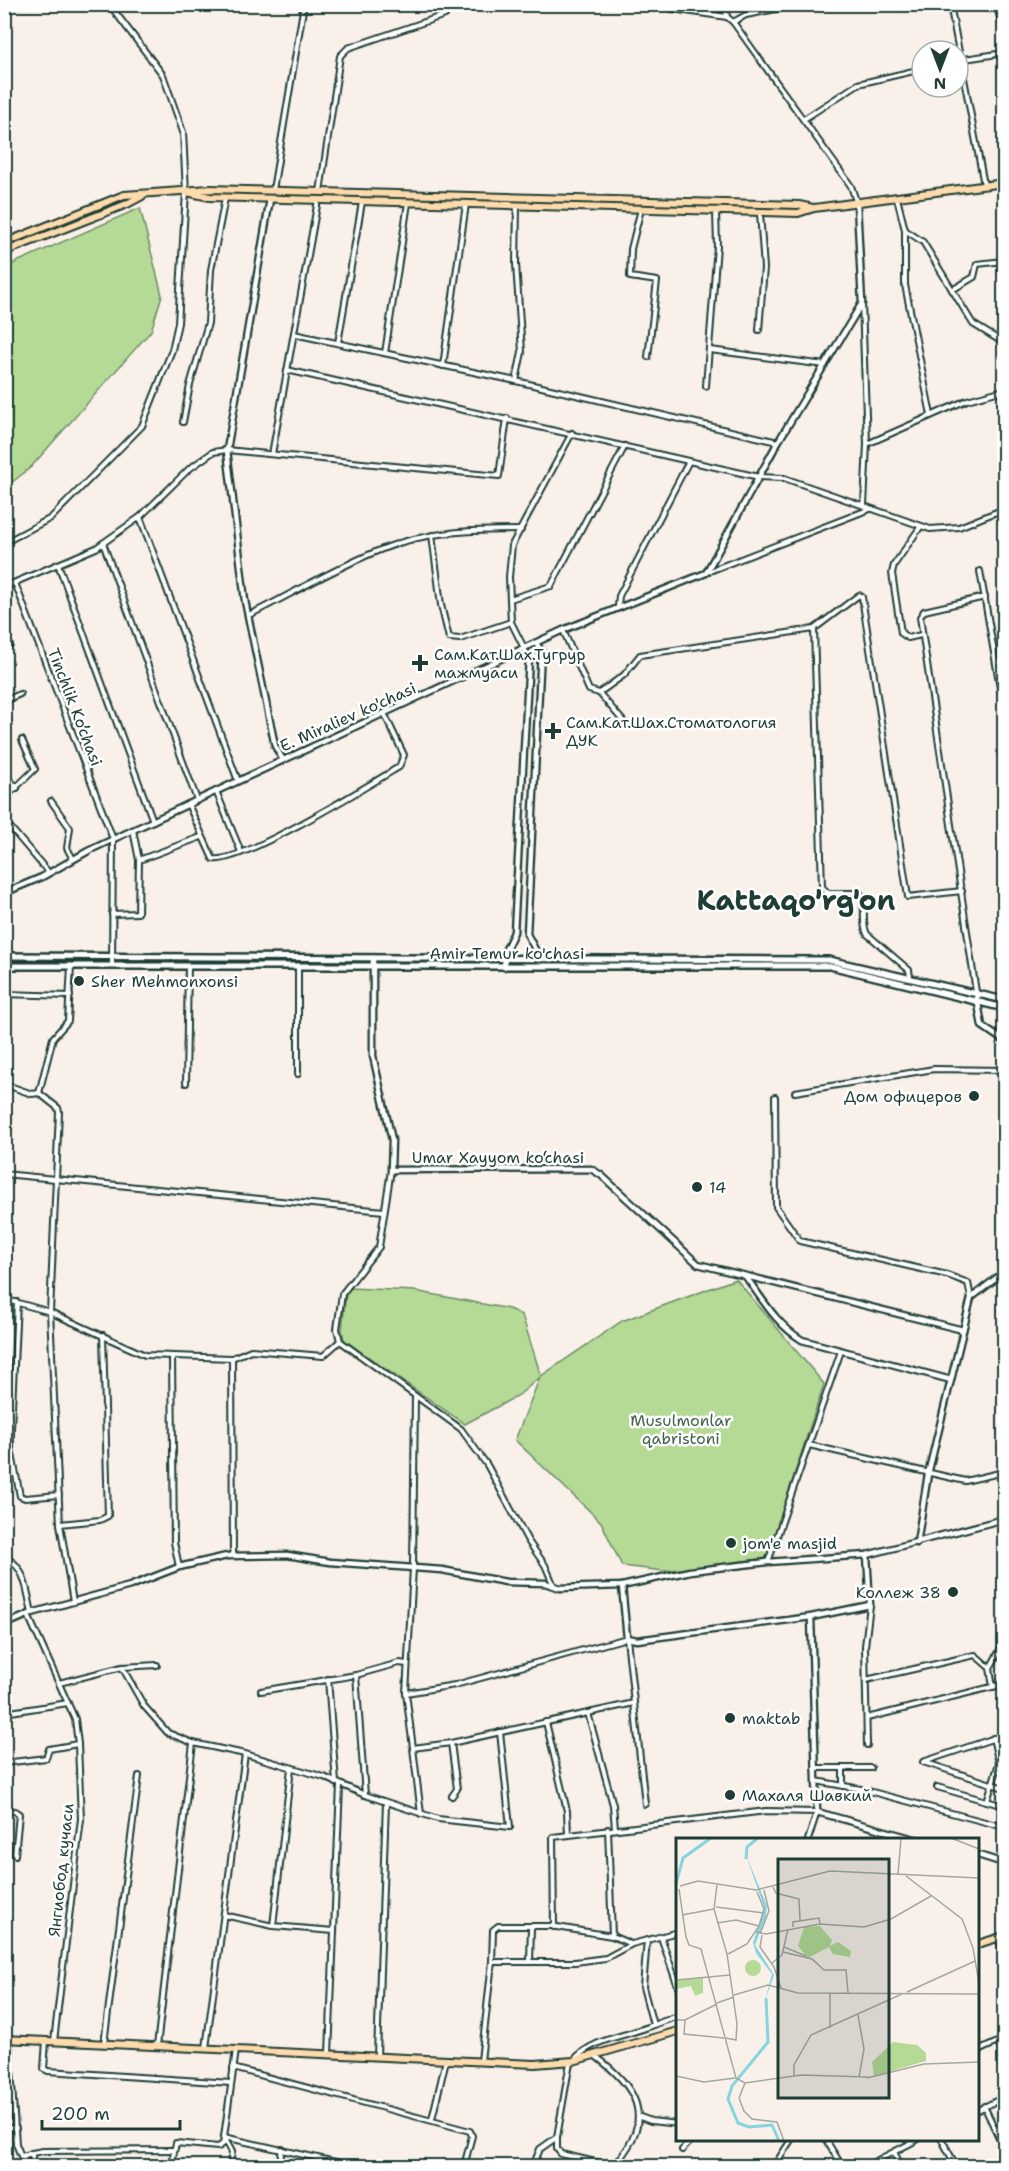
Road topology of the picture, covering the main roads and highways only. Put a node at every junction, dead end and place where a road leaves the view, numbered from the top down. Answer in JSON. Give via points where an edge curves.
{"nodes":[{"id":1,"x":1005,"y":183,"type":"edge"},
{"id":2,"x":186,"y":192,"type":"junction"},
{"id":3,"x":143,"y":195,"type":"junction"},
{"id":4,"x":814,"y":208,"type":"junction"},
{"id":5,"x":4,"y":243,"type":"edge"},
{"id":6,"x":4,"y":252,"type":"edge"},
{"id":7,"x":4,"y":956,"type":"edge"},
{"id":8,"x":752,"y":963,"type":"junction"},
{"id":9,"x":4,"y":966,"type":"edge"},
{"id":10,"x":1005,"y":1000,"type":"edge"},
{"id":11,"x":1005,"y":1008,"type":"edge"},
{"id":12,"x":1001,"y":1937,"type":"edge"},
{"id":13,"x":979,"y":1944,"type":"edge"},
{"id":14,"x":676,"y":2032,"type":"edge"},
{"id":15,"x":7,"y":2039,"type":"edge"}],
"edges":[{"from":1,"to":4,"type":"main road"},
{"from":2,"to":3,"type":"main road"},
{"from":2,"to":4,"type":"main road","via":[[210,189]]},
{"from":2,"to":4,"type":"main road","via":[[225,198],[716,212],[798,213]]},
{"from":3,"to":5,"type":"main road","via":[[124,195]]},
{"from":3,"to":6,"type":"main road"},
{"from":7,"to":8,"type":"main road","name":"Amir Temur ko'chasi","via":[[545,958]]},
{"from":8,"to":9,"type":"main road","name":"Amir Temur ko'chasi","via":[[504,967]]},
{"from":8,"to":10,"type":"main road","name":"Amir Temur ko'chasi","via":[[829,960]]},
{"from":8,"to":11,"type":"main road","name":"Amir Temur ko'chasi","via":[[841,968]]},
{"from":12,"to":13,"type":"main road"},
{"from":14,"to":15,"type":"main road","via":[[572,2061],[535,2064]]}]}
